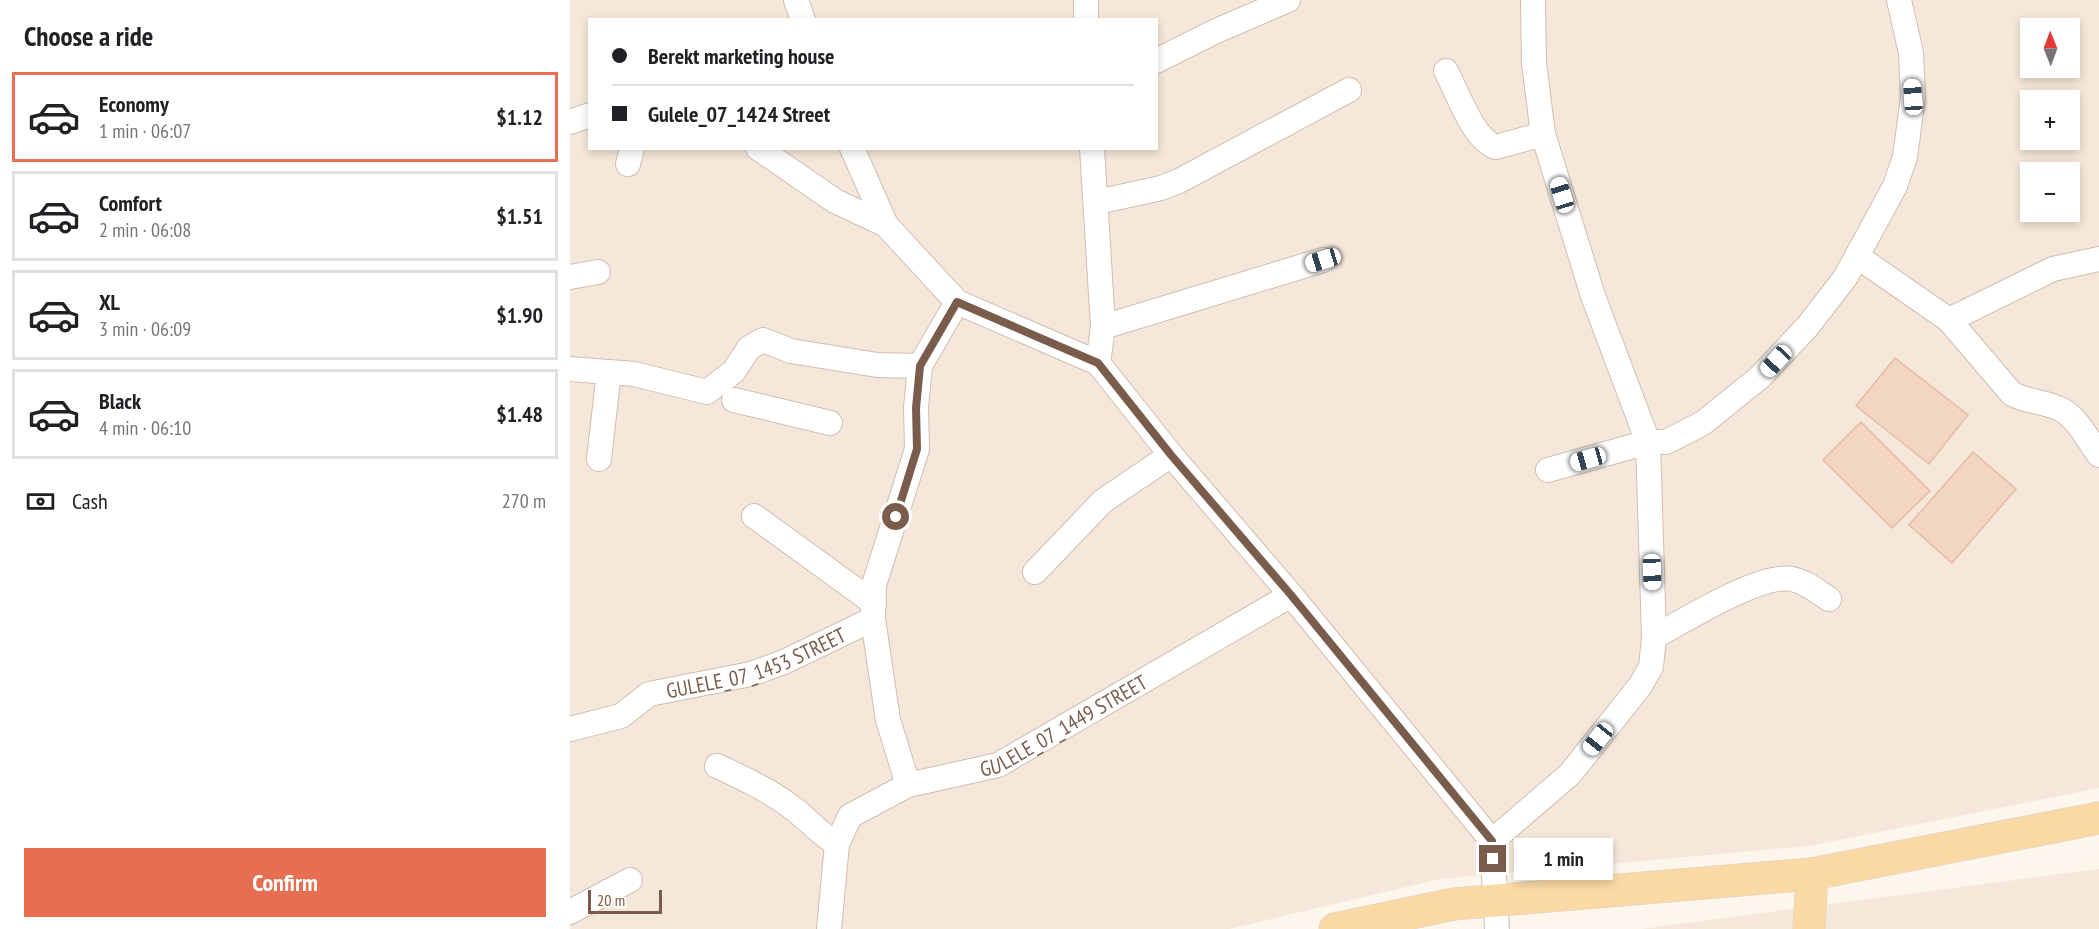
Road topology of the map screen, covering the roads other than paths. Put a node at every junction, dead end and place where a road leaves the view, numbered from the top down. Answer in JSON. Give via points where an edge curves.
{"nodes":[{"id":1,"x":796,"y":0,"type":"edge"},
{"id":2,"x":1086,"y":0,"type":"edge"},
{"id":3,"x":1288,"y":0,"type":"edge"},
{"id":4,"x":1533,"y":0,"type":"edge"},
{"id":5,"x":1899,"y":0,"type":"edge"},
{"id":6,"x":801,"y":18,"type":"edge"},
{"id":7,"x":1086,"y":18,"type":"edge"},
{"id":8,"x":1158,"y":61,"type":"edge"},
{"id":9,"x":1446,"y":71,"type":"dead end"},
{"id":10,"x":1349,"y":90,"type":"dead end"},
{"id":11,"x":588,"y":116,"type":"edge"},
{"id":12,"x":570,"y":122,"type":"edge"},
{"id":13,"x":1544,"y":134,"type":"junction"},
{"id":14,"x":761,"y":150,"type":"edge"},
{"id":15,"x":853,"y":150,"type":"edge"},
{"id":16,"x":1092,"y":150,"type":"edge"},
{"id":17,"x":1097,"y":202,"type":"junction"},
{"id":18,"x":886,"y":225,"type":"junction"},
{"id":19,"x":1858,"y":257,"type":"junction"},
{"id":20,"x":2099,"y":259,"type":"edge"},
{"id":21,"x":1323,"y":260,"type":"dead end"},
{"id":22,"x":598,"y":272,"type":"dead end"},
{"id":23,"x":570,"y":277,"type":"edge"},
{"id":24,"x":957,"y":302,"type":"junction"},
{"id":25,"x":1949,"y":320,"type":"junction"},
{"id":26,"x":1103,"y":327,"type":"junction"},
{"id":27,"x":1098,"y":363,"type":"junction"},
{"id":28,"x":920,"y":366,"type":"junction"},
{"id":29,"x":570,"y":369,"type":"edge"},
{"id":30,"x":734,"y":371,"type":"junction"},
{"id":31,"x":609,"y":372,"type":"junction"},
{"id":32,"x":830,"y":423,"type":"dead end"},
{"id":33,"x":1648,"y":442,"type":"junction"},
{"id":34,"x":1171,"y":455,"type":"junction"},
{"id":35,"x":2099,"y":455,"type":"edge"},
{"id":36,"x":599,"y":459,"type":"dead end"},
{"id":37,"x":1548,"y":470,"type":"dead end"},
{"id":38,"x":754,"y":516,"type":"dead end"},
{"id":39,"x":1035,"y":572,"type":"dead end"},
{"id":40,"x":1291,"y":595,"type":"junction"},
{"id":41,"x":1829,"y":599,"type":"dead end"},
{"id":42,"x":873,"y":611,"type":"junction"},
{"id":43,"x":1654,"y":637,"type":"junction"},
{"id":44,"x":570,"y":729,"type":"edge"},
{"id":45,"x":717,"y":766,"type":"dead end"},
{"id":46,"x":908,"y":785,"type":"junction"},
{"id":47,"x":2099,"y":818,"type":"edge"},
{"id":48,"x":1492,"y":841,"type":"junction"},
{"id":49,"x":837,"y":844,"type":"junction"},
{"id":50,"x":1812,"y":874,"type":"junction"},
{"id":51,"x":630,"y":880,"type":"dead end"},
{"id":52,"x":570,"y":912,"type":"edge"},
{"id":53,"x":1497,"y":916,"type":"edge"},
{"id":54,"x":829,"y":929,"type":"edge"},
{"id":55,"x":1335,"y":929,"type":"edge"},
{"id":56,"x":1809,"y":929,"type":"edge"}],
"edges":[{"from":1,"to":6,"type":"street"},
{"from":2,"to":7,"type":"street"},
{"from":3,"to":8,"type":"street"},
{"from":4,"to":13,"type":"street","via":[[1534,63]]},
{"from":5,"to":19,"type":"street","via":[[1911,53],[1913,97],[1905,157],[1895,186]]},
{"from":9,"to":13,"type":"street","via":[[1478,135],[1488,145],[1496,147]]},
{"from":10,"to":17,"type":"street","via":[[1179,181]]},
{"from":11,"to":12,"type":"street"},
{"from":13,"to":33,"type":"street","via":[[1593,296]]},
{"from":14,"to":18,"type":"street","via":[[835,201]]},
{"from":15,"to":18,"type":"street"},
{"from":16,"to":17,"type":"street"},
{"from":17,"to":26,"type":"street"},
{"from":18,"to":24,"type":"street"},
{"from":19,"to":25,"type":"street"},
{"from":19,"to":33,"type":"street","via":[[1807,327],[1761,377],[1703,423],[1674,439]]},
{"from":20,"to":25,"type":"street","via":[[2053,269]]},
{"from":21,"to":26,"type":"street"},
{"from":22,"to":23,"type":"street"},
{"from":24,"to":27,"type":"street"},
{"from":24,"to":28,"type":"street"},
{"from":25,"to":35,"type":"street","via":[[2012,394],[2061,409],[2075,421]]},
{"from":26,"to":27,"type":"street"},
{"from":27,"to":34,"type":"street"},
{"from":28,"to":30,"type":"street","via":[[878,365],[791,351],[763,340],[749,348]]},
{"from":28,"to":42,"type":"street","via":[[917,449],[874,585]]},
{"from":29,"to":31,"type":"street"},
{"from":30,"to":31,"type":"street","via":[[707,392],[634,374]]},
{"from":30,"to":32,"type":"street","via":[[733,408]]},
{"from":31,"to":36,"type":"street"},
{"from":33,"to":37,"type":"street"},
{"from":33,"to":43,"type":"street"},
{"from":34,"to":39,"type":"street","via":[[1103,501]]},
{"from":34,"to":40,"type":"street"},
{"from":38,"to":42,"type":"street"},
{"from":40,"to":46,"type":"street","name":"GULELE_07_1449 STREET","via":[[998,765]]},
{"from":40,"to":48,"type":"street"},
{"from":41,"to":43,"type":"street","via":[[1790,579],[1754,585]]},
{"from":42,"to":44,"type":"street","name":"GULELE_07_1453 STREET","via":[[784,662],[751,674],[649,694],[621,716]]},
{"from":42,"to":46,"type":"street","via":[[888,720]]},
{"from":43,"to":48,"type":"street","via":[[1651,667],[1640,686],[1570,774]]},
{"from":45,"to":49,"type":"street","via":[[758,784]]},
{"from":46,"to":49,"type":"street","name":"GULELE_07_1449 STREET","via":[[850,816]]},
{"from":47,"to":50,"type":"main road"},
{"from":48,"to":53,"type":"street"},
{"from":49,"to":54,"type":"street","name":"GULELE_07_1449 STREET"},
{"from":50,"to":53,"type":"main road"},
{"from":50,"to":56,"type":"main road"},
{"from":51,"to":52,"type":"street"},
{"from":53,"to":55,"type":"main road","via":[[1454,904]]}]}
